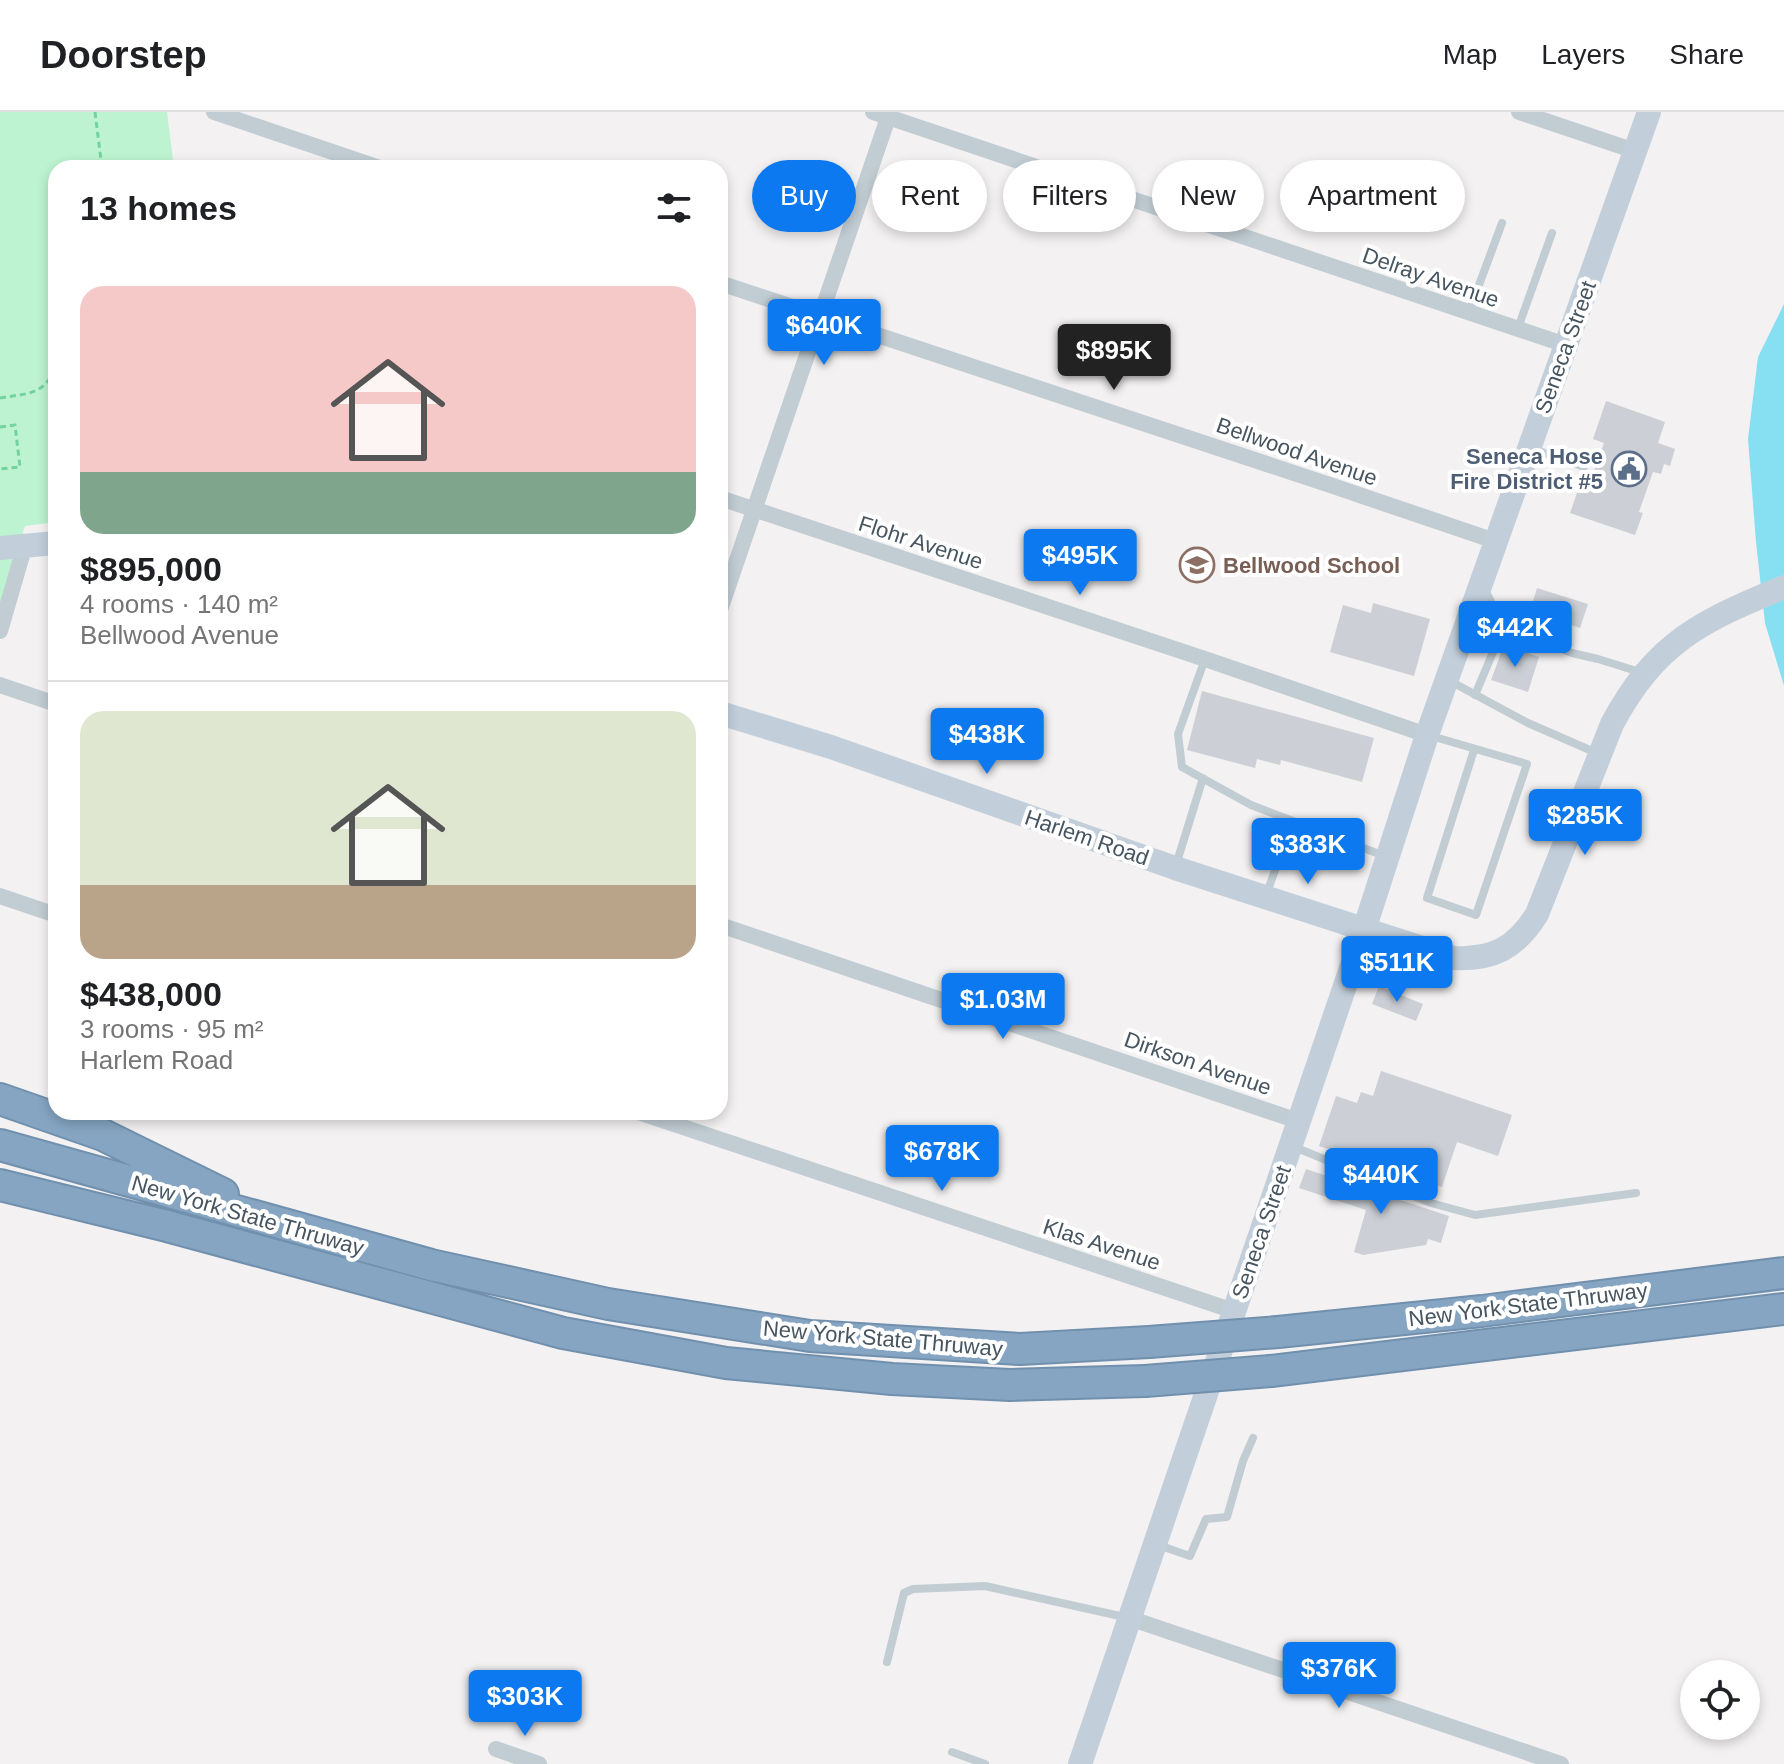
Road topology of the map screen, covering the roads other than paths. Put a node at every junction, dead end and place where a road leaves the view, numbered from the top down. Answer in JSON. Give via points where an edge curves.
{"nodes":[{"id":1,"x":214,"y":112,"type":"edge"},
{"id":2,"x":1519,"y":112,"type":"edge"},
{"id":3,"x":1649,"y":112,"type":"edge"},
{"id":4,"x":884,"y":114,"type":"edge"},
{"id":5,"x":1635,"y":151,"type":"junction"},
{"id":6,"x":356,"y":160,"type":"edge"},
{"id":7,"x":1502,"y":223,"type":"dead end"},
{"id":8,"x":1552,"y":233,"type":"dead end"},
{"id":9,"x":728,"y":286,"type":"edge"},
{"id":10,"x":1468,"y":313,"type":"junction"},
{"id":11,"x":820,"y":316,"type":"junction"},
{"id":12,"x":1518,"y":329,"type":"junction"},
{"id":13,"x":1566,"y":345,"type":"junction"},
{"id":14,"x":1529,"y":447,"type":"junction"},
{"id":15,"x":1584,"y":467,"type":"dead end"},
{"id":16,"x":728,"y":501,"type":"edge"},
{"id":17,"x":755,"y":510,"type":"junction"},
{"id":18,"x":1495,"y":541,"type":"junction"},
{"id":19,"x":48,"y":544,"type":"edge"},
{"id":20,"x":25,"y":545,"type":"junction"},
{"id":21,"x":0,"y":548,"type":"edge"},
{"id":22,"x":1480,"y":583,"type":"junction"},
{"id":23,"x":728,"y":587,"type":"edge"},
{"id":24,"x":1784,"y":587,"type":"edge"},
{"id":25,"x":1504,"y":626,"type":"junction"},
{"id":26,"x":0,"y":631,"type":"edge"},
{"id":27,"x":1205,"y":659,"type":"junction"},
{"id":28,"x":1644,"y":673,"type":"junction"},
{"id":29,"x":1447,"y":679,"type":"junction"},
{"id":30,"x":0,"y":685,"type":"edge"},
{"id":31,"x":1475,"y":695,"type":"junction"},
{"id":32,"x":48,"y":701,"type":"edge"},
{"id":33,"x":728,"y":715,"type":"edge"},
{"id":34,"x":1427,"y":735,"type":"junction"},
{"id":35,"x":1474,"y":750,"type":"junction"},
{"id":36,"x":1599,"y":755,"type":"junction"},
{"id":37,"x":1203,"y":778,"type":"junction"},
{"id":38,"x":1293,"y":821,"type":"junction"},
{"id":39,"x":1387,"y":857,"type":"junction"},
{"id":40,"x":1175,"y":868,"type":"junction"},
{"id":41,"x":0,"y":896,"type":"edge"},
{"id":42,"x":1265,"y":897,"type":"junction"},
{"id":43,"x":48,"y":912,"type":"edge"},
{"id":44,"x":728,"y":928,"type":"edge"},
{"id":45,"x":1364,"y":930,"type":"junction"},
{"id":46,"x":0,"y":1099,"type":"edge"},
{"id":47,"x":48,"y":1116,"type":"edge"},
{"id":48,"x":60,"y":1120,"type":"edge"},
{"id":49,"x":662,"y":1120,"type":"edge"},
{"id":50,"x":1298,"y":1121,"type":"junction"},
{"id":51,"x":0,"y":1145,"type":"edge"},
{"id":52,"x":1290,"y":1145,"type":"junction"},
{"id":53,"x":0,"y":1185,"type":"edge"},
{"id":54,"x":1636,"y":1193,"type":"dead end"},
{"id":55,"x":290,"y":1227,"type":"junction"},
{"id":56,"x":1784,"y":1273,"type":"edge"},
{"id":57,"x":1784,"y":1309,"type":"edge"},
{"id":58,"x":1234,"y":1311,"type":"junction"},
{"id":59,"x":1253,"y":1438,"type":"dead end"},
{"id":60,"x":1155,"y":1543,"type":"junction"},
{"id":61,"x":1129,"y":1618,"type":"junction"},
{"id":62,"x":887,"y":1662,"type":"dead end"},
{"id":63,"x":496,"y":1749,"type":"dead end"},
{"id":64,"x":952,"y":1752,"type":"dead end"},
{"id":65,"x":539,"y":1764,"type":"edge"},
{"id":66,"x":985,"y":1764,"type":"edge"},
{"id":67,"x":1080,"y":1764,"type":"edge"},
{"id":68,"x":1561,"y":1764,"type":"edge"}],
"edges":[{"from":1,"to":6,"type":"street"},
{"from":2,"to":5,"type":"street"},
{"from":3,"to":5,"type":"main road","name":"Seneca Street"},
{"from":4,"to":10,"type":"street","name":"Delray Avenue"},
{"from":4,"to":11,"type":"street"},
{"from":5,"to":13,"type":"main road","name":"Seneca Street"},
{"from":7,"to":10,"type":"lane"},
{"from":8,"to":12,"type":"lane"},
{"from":9,"to":11,"type":"street","name":"Bellwood Avenue"},
{"from":10,"to":12,"type":"street","name":"Delray Avenue"},
{"from":11,"to":17,"type":"street"},
{"from":11,"to":18,"type":"street","name":"Bellwood Avenue"},
{"from":12,"to":13,"type":"street","name":"Delray Avenue"},
{"from":13,"to":14,"type":"main road","name":"Seneca Street"},
{"from":14,"to":15,"type":"lane"},
{"from":14,"to":18,"type":"main road","name":"Seneca Street"},
{"from":16,"to":17,"type":"street","name":"Flohr Avenue"},
{"from":17,"to":23,"type":"street"},
{"from":17,"to":27,"type":"street","name":"Flohr Avenue"},
{"from":18,"to":22,"type":"main road","name":"Seneca Street"},
{"from":19,"to":20,"type":"main road"},
{"from":20,"to":21,"type":"main road"},
{"from":20,"to":26,"type":"street"},
{"from":22,"to":25,"type":"lane"},
{"from":22,"to":29,"type":"main road","name":"Seneca Street"},
{"from":24,"to":28,"type":"main road","name":"Harlem Road","via":[[1689,632]]},
{"from":25,"to":28,"type":"lane"},
{"from":25,"to":31,"type":"lane"},
{"from":27,"to":34,"type":"street","name":"Flohr Avenue"},
{"from":27,"to":37,"type":"lane","via":[[1178,734],[1182,767]]},
{"from":28,"to":36,"type":"main road","name":"Harlem Road","via":[[1626,697]]},
{"from":29,"to":31,"type":"lane"},
{"from":29,"to":34,"type":"main road","name":"Seneca Street"},
{"from":30,"to":32,"type":"street"},
{"from":31,"to":36,"type":"lane"},
{"from":33,"to":40,"type":"main road","name":"Harlem Road"},
{"from":34,"to":35,"type":"lane"},
{"from":34,"to":39,"type":"main road","name":"Seneca Street"},
{"from":35,"to":35,"type":"lane","via":[[1527,764],[1476,915],[1427,898]]},
{"from":36,"to":45,"type":"main road","name":"Harlem Road","via":[[1537,914],[1512,944],[1488,956],[1453,958]]},
{"from":37,"to":38,"type":"lane"},
{"from":37,"to":40,"type":"lane"},
{"from":38,"to":39,"type":"lane"},
{"from":38,"to":42,"type":"lane"},
{"from":39,"to":45,"type":"main road","name":"Seneca Street"},
{"from":40,"to":42,"type":"main road","name":"Harlem Road"},
{"from":41,"to":43,"type":"street"},
{"from":42,"to":45,"type":"main road","name":"Harlem Road"},
{"from":44,"to":50,"type":"street","name":"Dirkson Avenue"},
{"from":45,"to":50,"type":"main road","name":"Seneca Street"},
{"from":46,"to":47,"type":"highway"},
{"from":48,"to":55,"type":"highway","via":[[103,1135]]},
{"from":49,"to":58,"type":"street","name":"Klas Avenue"},
{"from":50,"to":52,"type":"main road","name":"Seneca Street"},
{"from":51,"to":55,"type":"highway","name":"New York State Thruway"},
{"from":52,"to":54,"type":"lane","via":[[1431,1203],[1475,1215]]},
{"from":52,"to":58,"type":"main road","name":"Seneca Street"},
{"from":53,"to":57,"type":"highway","name":"New York State Thruway","bridge":true,"via":[[563,1333],[726,1363],[892,1379],[1010,1385],[1145,1381],[1271,1371]]},
{"from":55,"to":56,"type":"highway","name":"New York State Thruway","bridge":true,"via":[[608,1304],[810,1336],[1020,1349],[1278,1332]]},
{"from":58,"to":60,"type":"main road","name":"Seneca Street"},
{"from":59,"to":60,"type":"lane","via":[[1227,1517],[1206,1519],[1190,1556]]},
{"from":60,"to":61,"type":"main road","name":"Seneca Street"},
{"from":61,"to":62,"type":"lane","via":[[985,1586],[913,1589],[904,1593]]},
{"from":61,"to":67,"type":"main road","name":"Seneca Street"},
{"from":61,"to":68,"type":"street"},
{"from":63,"to":65,"type":"street"},
{"from":64,"to":66,"type":"lane"}]}
